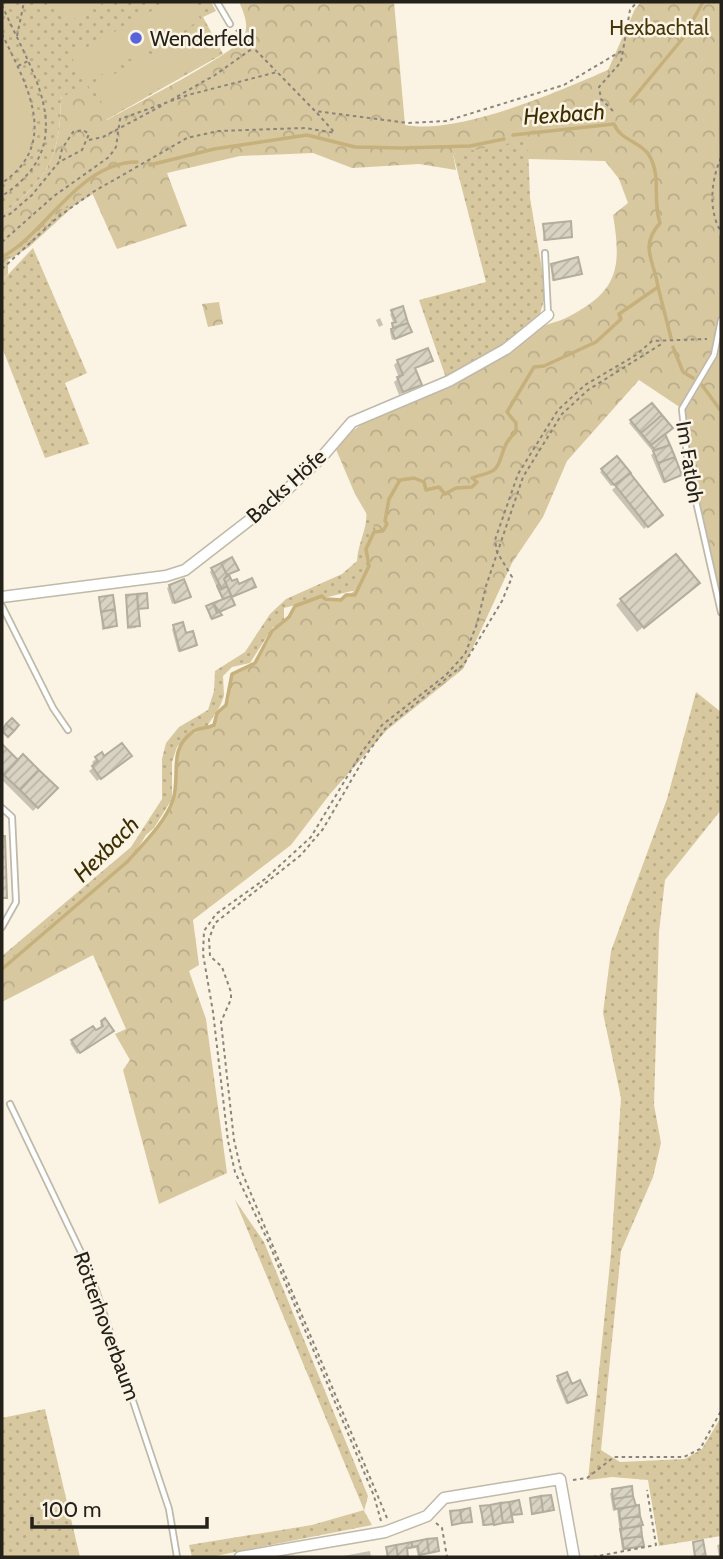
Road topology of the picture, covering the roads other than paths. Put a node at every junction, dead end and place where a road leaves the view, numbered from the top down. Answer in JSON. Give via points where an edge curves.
{"nodes":[{"id":1,"x":216,"y":2,"type":"edge"},
{"id":2,"x":230,"y":24,"type":"road end"},
{"id":3,"x":545,"y":253,"type":"dead end"},
{"id":4,"x":548,"y":315,"type":"joint"},
{"id":5,"x":721,"y":320,"type":"edge"},
{"id":6,"x":2,"y":597,"type":"edge"},
{"id":7,"x":2,"y":606,"type":"edge"},
{"id":8,"x":721,"y":612,"type":"edge"},
{"id":9,"x":68,"y":730,"type":"dead end"},
{"id":10,"x":2,"y":808,"type":"edge"},
{"id":11,"x":2,"y":928,"type":"edge"},
{"id":12,"x":10,"y":1104,"type":"dead end"},
{"id":13,"x":177,"y":1557,"type":"edge"},
{"id":14,"x":240,"y":1557,"type":"edge"},
{"id":15,"x":574,"y":1557,"type":"edge"}],
"edges":[{"from":1,"to":2,"type":"lane"},
{"from":3,"to":4,"type":"lane"},
{"from":4,"to":6,"type":"street","name":"Backs Höfe","via":[[506,349],[449,381],[352,422],[278,498],[185,570]]},
{"from":5,"to":8,"type":"lane","name":"Im Fatloh","via":[[714,355],[682,409],[688,466]]},
{"from":7,"to":9,"type":"lane"},
{"from":10,"to":11,"type":"lane","via":[[12,817],[16,902]]},
{"from":12,"to":13,"type":"lane","name":"Rötterhoverbaum","via":[[93,1280],[169,1510]]},
{"from":14,"to":15,"type":"street","via":[[388,1531],[427,1516],[444,1498],[561,1481]]}]}
